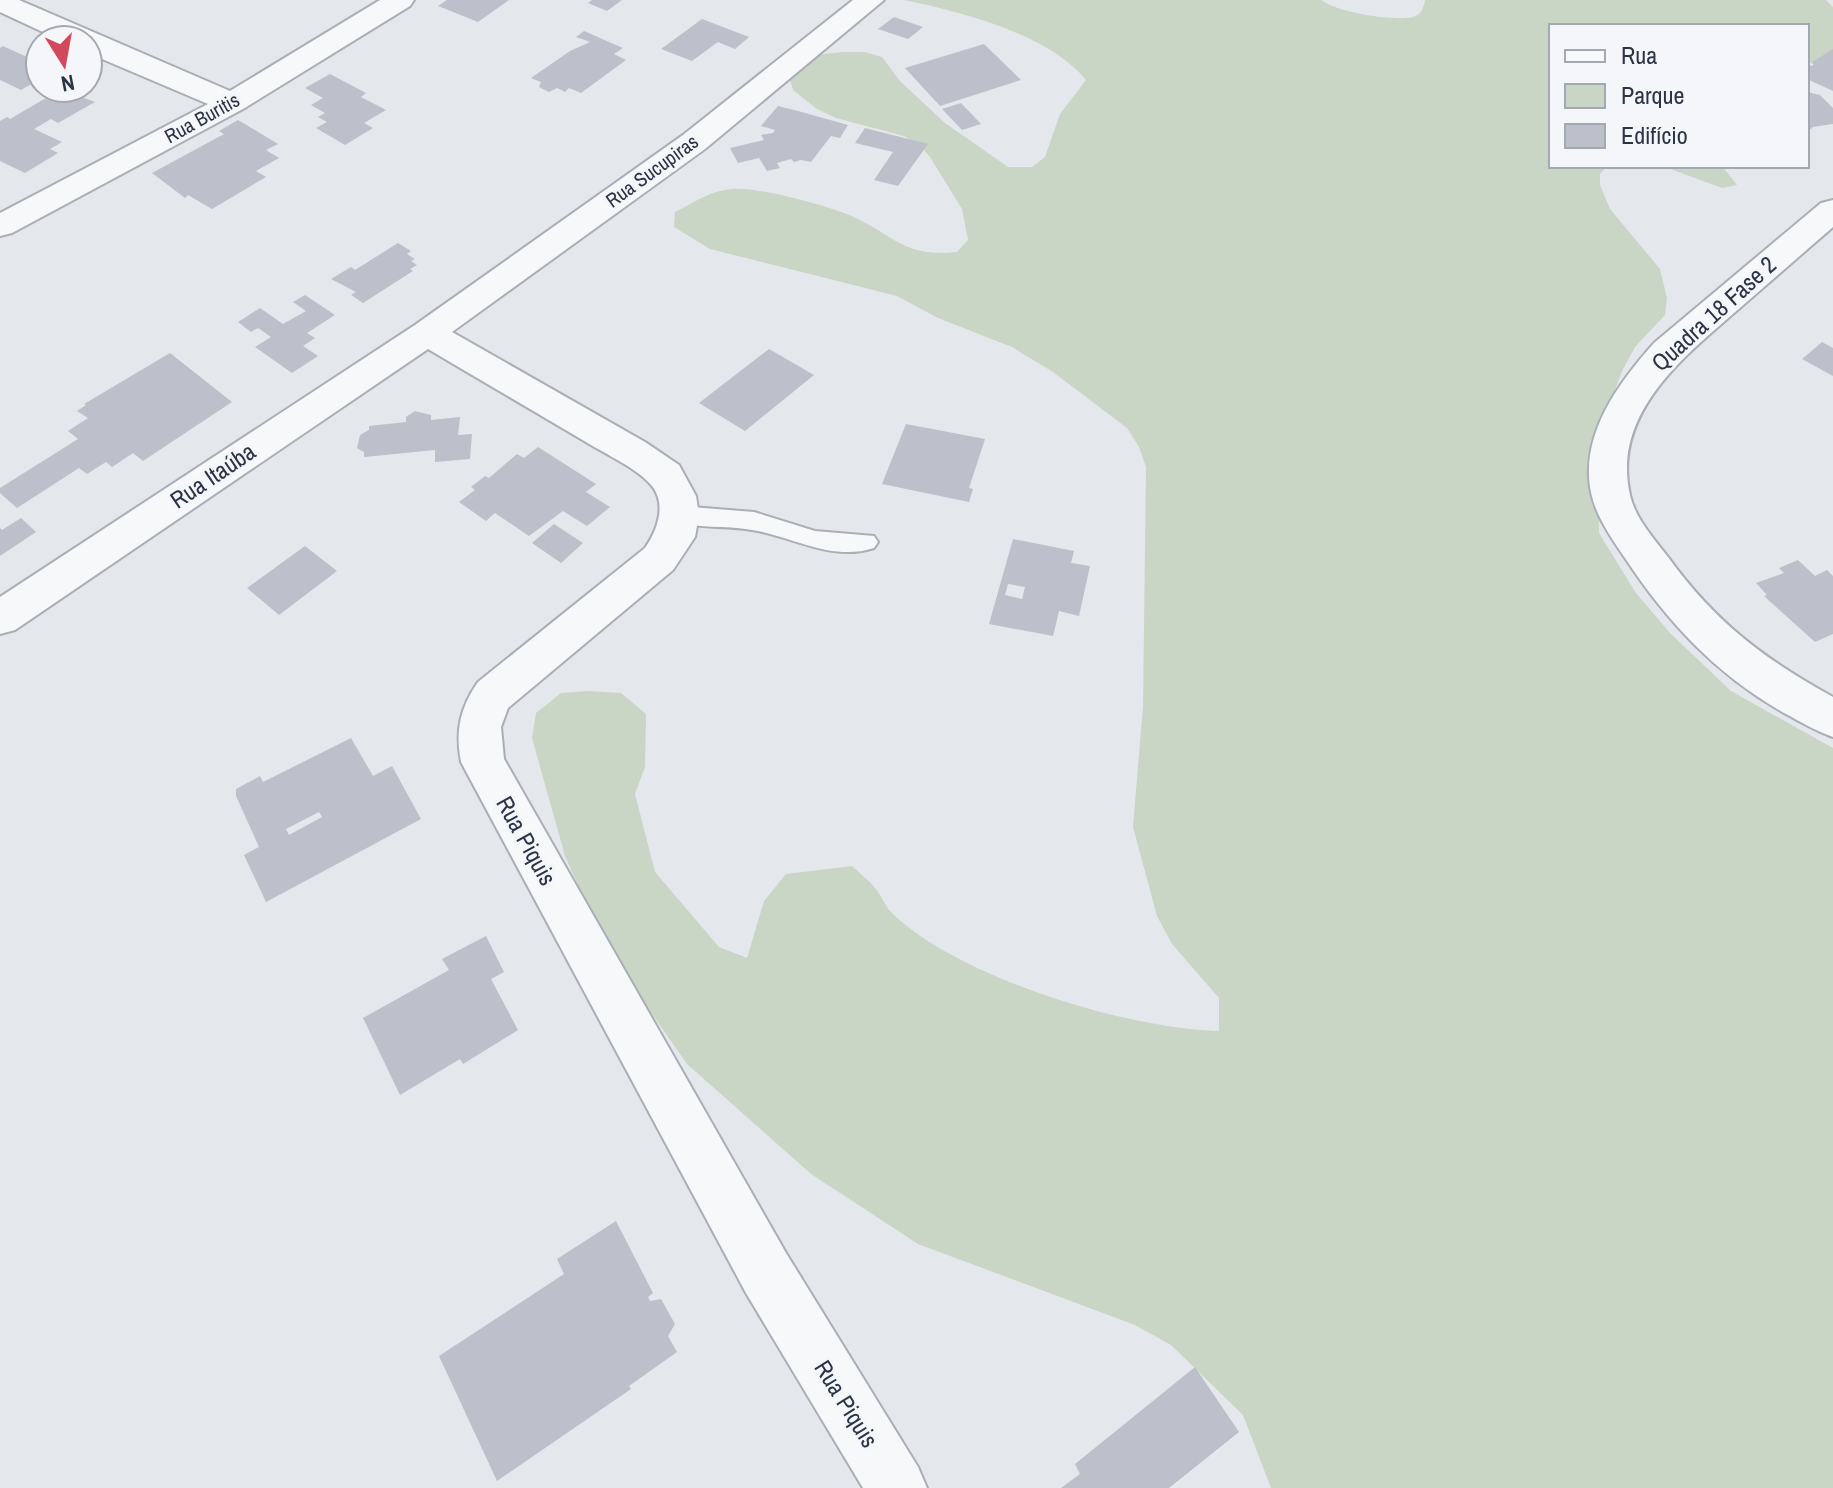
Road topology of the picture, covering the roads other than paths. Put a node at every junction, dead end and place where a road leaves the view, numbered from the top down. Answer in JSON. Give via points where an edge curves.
{"nodes":[{"id":1,"x":400,"y":0,"type":"edge"},
{"id":2,"x":870,"y":0,"type":"edge"},
{"id":3,"x":0,"y":2,"type":"edge"},
{"id":4,"x":49,"y":24,"type":"edge"},
{"id":5,"x":104,"y":49,"type":"edge"},
{"id":6,"x":232,"y":103,"type":"junction"},
{"id":7,"x":1833,"y":210,"type":"edge"},
{"id":8,"x":0,"y":226,"type":"edge"},
{"id":9,"x":427,"y":333,"type":"junction"},
{"id":10,"x":679,"y":515,"type":"junction"},
{"id":11,"x":866,"y":542,"type":"dead end"},
{"id":12,"x":0,"y":618,"type":"edge"},
{"id":13,"x":1833,"y":719,"type":"edge"},
{"id":14,"x":897,"y":1488,"type":"edge"}],
"edges":[{"from":1,"to":6,"type":"street","name":"Rua Buritis"},
{"from":2,"to":9,"type":"street","name":"Rua Sucupiras","via":[[694,142]]},
{"from":3,"to":4,"type":"street"},
{"from":5,"to":6,"type":"street"},
{"from":6,"to":8,"type":"street","name":"Rua Buritis"},
{"from":7,"to":13,"type":"street","name":"Quadra 18 Fase 2","via":[[1648,372],[1615,430],[1609,472],[1618,516],[1703,631],[1750,669]]},
{"from":9,"to":10,"type":"street","via":[[665,475],[677,496]]},
{"from":9,"to":12,"type":"street","name":"Rua Itaúba"},
{"from":10,"to":11,"type":"lane","via":[[754,521],[815,540]]},
{"from":10,"to":14,"type":"street","name":"Rua Piquis","via":[[675,537],[659,559],[493,695],[482,709],[478,729],[483,762],[766,1273]]}]}
